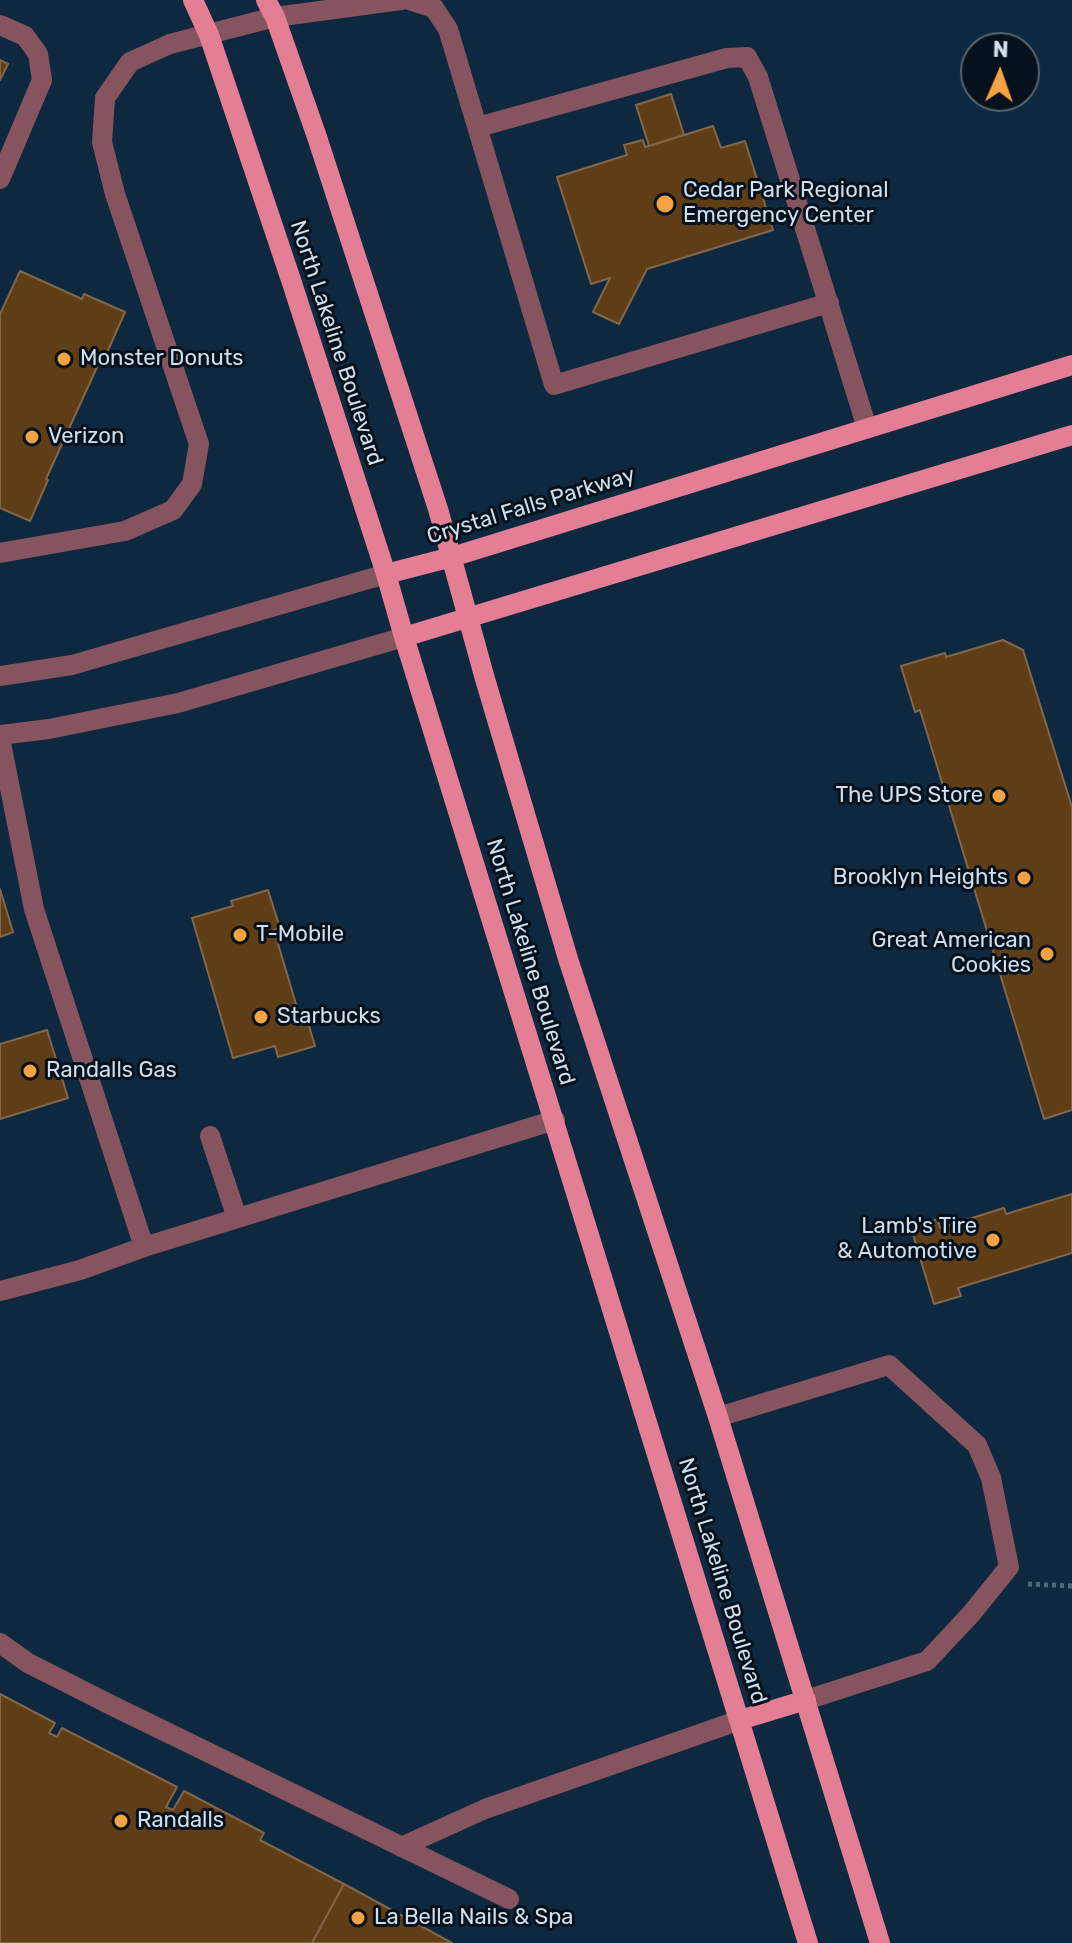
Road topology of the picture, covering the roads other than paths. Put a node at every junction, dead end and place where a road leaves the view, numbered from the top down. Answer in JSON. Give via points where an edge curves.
{"nodes":[{"id":1,"x":193,"y":0,"type":"edge"},
{"id":2,"x":401,"y":0,"type":"edge"},
{"id":3,"x":409,"y":0,"type":"edge"},
{"id":4,"x":270,"y":9,"type":"edge"},
{"id":5,"x":0,"y":25,"type":"edge"},
{"id":6,"x":209,"y":35,"type":"junction"},
{"id":7,"x":478,"y":127,"type":"junction"},
{"id":8,"x":0,"y":179,"type":"edge"},
{"id":9,"x":829,"y":303,"type":"junction"},
{"id":10,"x":1072,"y":365,"type":"edge"},
{"id":11,"x":867,"y":428,"type":"junction"},
{"id":12,"x":1072,"y":435,"type":"edge"},
{"id":13,"x":0,"y":553,"type":"edge"},
{"id":14,"x":452,"y":557,"type":"junction"},
{"id":15,"x":386,"y":574,"type":"junction"},
{"id":16,"x":468,"y":619,"type":"junction"},
{"id":17,"x":404,"y":637,"type":"junction"},
{"id":18,"x":0,"y":676,"type":"edge"},
{"id":19,"x":0,"y":737,"type":"edge"},
{"id":20,"x":555,"y":1120,"type":"junction"},
{"id":21,"x":210,"y":1136,"type":"dead end"},
{"id":22,"x":237,"y":1218,"type":"junction"},
{"id":23,"x":144,"y":1247,"type":"junction"},
{"id":24,"x":0,"y":1291,"type":"edge"},
{"id":25,"x":718,"y":1417,"type":"junction"},
{"id":26,"x":0,"y":1643,"type":"edge"},
{"id":27,"x":806,"y":1700,"type":"junction"},
{"id":28,"x":740,"y":1720,"type":"junction"},
{"id":29,"x":401,"y":1847,"type":"junction"},
{"id":30,"x":509,"y":1899,"type":"dead end"},
{"id":31,"x":808,"y":1943,"type":"edge"},
{"id":32,"x":880,"y":1943,"type":"edge"}],
"edges":[{"from":1,"to":6,"type":"main road","name":"North Lakeline Boulevard"},
{"from":2,"to":4,"type":"street"},
{"from":3,"to":7,"type":"street","via":[[434,8],[448,29]]},
{"from":4,"to":6,"type":"street"},
{"from":4,"to":14,"type":"main road","name":"North Lakeline Boulevard","via":[[317,137]]},
{"from":5,"to":8,"type":"street","via":[[25,36],[38,54],[42,80]]},
{"from":6,"to":13,"type":"street","via":[[170,44],[130,62],[105,98],[102,142],[199,444],[192,484],[173,510],[125,531]]},
{"from":6,"to":15,"type":"main road","name":"North Lakeline Boulevard"},
{"from":7,"to":9,"type":"street","via":[[727,58],[747,57],[758,77]]},
{"from":7,"to":9,"type":"street","via":[[554,385]]},
{"from":9,"to":11,"type":"street"},
{"from":10,"to":11,"type":"main road","name":"Crystal Falls Parkway"},
{"from":11,"to":14,"type":"main road","name":"Crystal Falls Parkway"},
{"from":12,"to":16,"type":"main road"},
{"from":14,"to":15,"type":"main road","name":"Crystal Falls Parkway"},
{"from":14,"to":16,"type":"main road","name":"North Lakeline Boulevard"},
{"from":15,"to":17,"type":"main road","name":"North Lakeline Boulevard"},
{"from":15,"to":18,"type":"street","name":"Crystal Falls Parkway","via":[[72,665]]},
{"from":16,"to":17,"type":"main road"},
{"from":16,"to":25,"type":"main road","name":"North Lakeline Boulevard","via":[[569,962]]},
{"from":17,"to":19,"type":"street","via":[[178,703]]},
{"from":17,"to":20,"type":"main road","name":"North Lakeline Boulevard"},
{"from":19,"to":23,"type":"street","via":[[34,909]]},
{"from":20,"to":22,"type":"street"},
{"from":20,"to":28,"type":"main road","name":"North Lakeline Boulevard"},
{"from":21,"to":22,"type":"street"},
{"from":22,"to":23,"type":"street"},
{"from":23,"to":24,"type":"street"},
{"from":25,"to":27,"type":"main road","name":"North Lakeline Boulevard"},
{"from":25,"to":27,"type":"street","via":[[889,1365],[977,1445],[991,1478],[1009,1567],[971,1614],[927,1661]]},
{"from":26,"to":29,"type":"street","via":[[85,1692]]},
{"from":27,"to":28,"type":"main road"},
{"from":27,"to":32,"type":"main road","name":"North Lakeline Boulevard"},
{"from":28,"to":29,"type":"street","via":[[485,1809]]},
{"from":28,"to":31,"type":"main road","name":"North Lakeline Boulevard"},
{"from":29,"to":30,"type":"street"}]}
